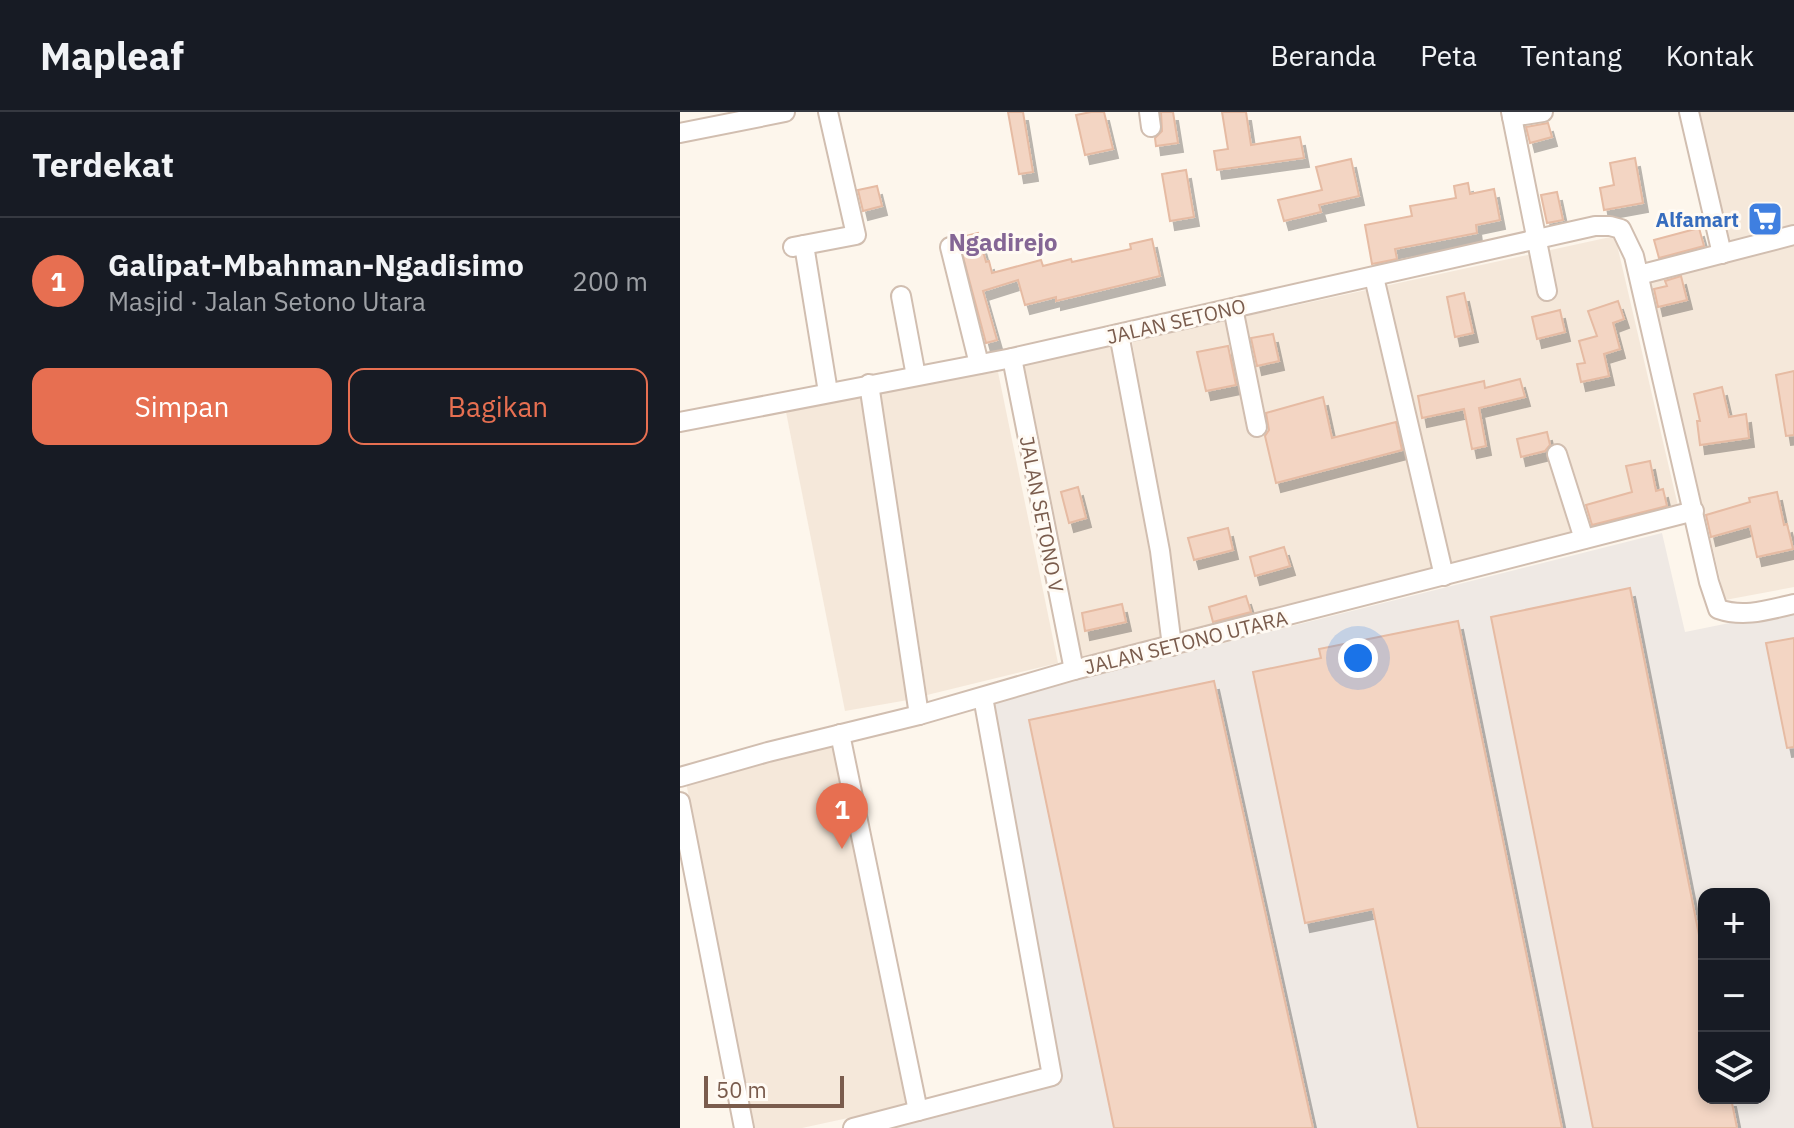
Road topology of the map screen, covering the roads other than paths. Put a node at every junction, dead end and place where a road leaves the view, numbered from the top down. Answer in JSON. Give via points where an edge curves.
{"nodes":[{"id":1,"x":785,"y":112,"type":"edge"},
{"id":2,"x":828,"y":112,"type":"edge"},
{"id":3,"x":1543,"y":112,"type":"edge"},
{"id":4,"x":1689,"y":112,"type":"edge"},
{"id":5,"x":1512,"y":115,"type":"edge"},
{"id":6,"x":680,"y":133,"type":"edge"},
{"id":7,"x":875,"y":232,"type":"dead end"},
{"id":8,"x":856,"y":235,"type":"junction"},
{"id":9,"x":1794,"y":235,"type":"edge"},
{"id":10,"x":1538,"y":239,"type":"junction"},
{"id":11,"x":950,"y":247,"type":"dead end"},
{"id":12,"x":1722,"y":254,"type":"junction"},
{"id":13,"x":1639,"y":275,"type":"junction"},
{"id":14,"x":1374,"y":277,"type":"junction"},
{"id":15,"x":1547,"y":291,"type":"dead end"},
{"id":16,"x":901,"y":296,"type":"dead end"},
{"id":17,"x":1233,"y":308,"type":"junction"},
{"id":18,"x":1119,"y":334,"type":"junction"},
{"id":19,"x":1012,"y":358,"type":"junction"},
{"id":20,"x":979,"y":364,"type":"junction"},
{"id":21,"x":916,"y":376,"type":"junction"},
{"id":22,"x":869,"y":384,"type":"junction"},
{"id":23,"x":828,"y":392,"type":"junction"},
{"id":24,"x":680,"y":422,"type":"edge"},
{"id":25,"x":1257,"y":427,"type":"dead end"},
{"id":26,"x":1557,"y":454,"type":"dead end"},
{"id":27,"x":1694,"y":511,"type":"junction"},
{"id":28,"x":1584,"y":539,"type":"junction"},
{"id":29,"x":1444,"y":576,"type":"junction"},
{"id":30,"x":1794,"y":604,"type":"edge"},
{"id":31,"x":1172,"y":646,"type":"junction"},
{"id":32,"x":1074,"y":670,"type":"junction"},
{"id":33,"x":983,"y":697,"type":"junction"},
{"id":34,"x":919,"y":715,"type":"junction"},
{"id":35,"x":840,"y":734,"type":"junction"},
{"id":36,"x":680,"y":777,"type":"edge"},
{"id":37,"x":680,"y":802,"type":"edge"},
{"id":38,"x":918,"y":1111,"type":"junction"},
{"id":39,"x":744,"y":1128,"type":"edge"},
{"id":40,"x":853,"y":1128,"type":"edge"}],
"edges":[{"from":1,"to":6,"type":"street"},
{"from":2,"to":8,"type":"street"},
{"from":3,"to":5,"type":"street"},
{"from":4,"to":12,"type":"street"},
{"from":5,"to":10,"type":"street"},
{"from":7,"to":8,"type":"street"},
{"from":8,"to":23,"type":"street","via":[[798,246]]},
{"from":9,"to":12,"type":"street"},
{"from":10,"to":13,"type":"street","name":"JALAN SETONO","via":[[1595,226],[1621,229]]},
{"from":10,"to":14,"type":"street","name":"JALAN SETONO"},
{"from":10,"to":15,"type":"street"},
{"from":11,"to":20,"type":"street"},
{"from":12,"to":13,"type":"street"},
{"from":13,"to":27,"type":"street"},
{"from":14,"to":17,"type":"street","name":"JALAN SETONO"},
{"from":14,"to":29,"type":"street"},
{"from":16,"to":21,"type":"street"},
{"from":17,"to":18,"type":"street","name":"JALAN SETONO"},
{"from":17,"to":25,"type":"street"},
{"from":18,"to":19,"type":"street","name":"JALAN SETONO"},
{"from":18,"to":31,"type":"street","via":[[1160,551]]},
{"from":19,"to":20,"type":"street","name":"JALAN SETONO"},
{"from":19,"to":32,"type":"street","name":"JALAN SETONO V"},
{"from":20,"to":21,"type":"street","name":"JALAN SETONO"},
{"from":21,"to":22,"type":"street","name":"JALAN SETONO"},
{"from":22,"to":23,"type":"street","name":"JALAN SETONO"},
{"from":22,"to":34,"type":"street"},
{"from":23,"to":24,"type":"street","name":"JALAN SETONO"},
{"from":26,"to":28,"type":"street"},
{"from":27,"to":28,"type":"street","name":"JALAN SETONO UTARA"},
{"from":27,"to":30,"type":"street","via":[[1718,609],[1733,614]]},
{"from":28,"to":29,"type":"street","name":"JALAN SETONO UTARA"},
{"from":29,"to":31,"type":"street","name":"JALAN SETONO UTARA"},
{"from":31,"to":32,"type":"street","name":"JALAN SETONO UTARA"},
{"from":32,"to":33,"type":"street","name":"JALAN SETONO UTARA"},
{"from":33,"to":34,"type":"street","name":"JALAN SETONO UTARA"},
{"from":33,"to":38,"type":"street","via":[[1052,1076]]},
{"from":34,"to":35,"type":"street","name":"JALAN SETONO UTARA"},
{"from":35,"to":36,"type":"street","name":"JALAN SETONO UTARA"},
{"from":35,"to":38,"type":"street"},
{"from":37,"to":39,"type":"street"},
{"from":38,"to":40,"type":"street"}]}
